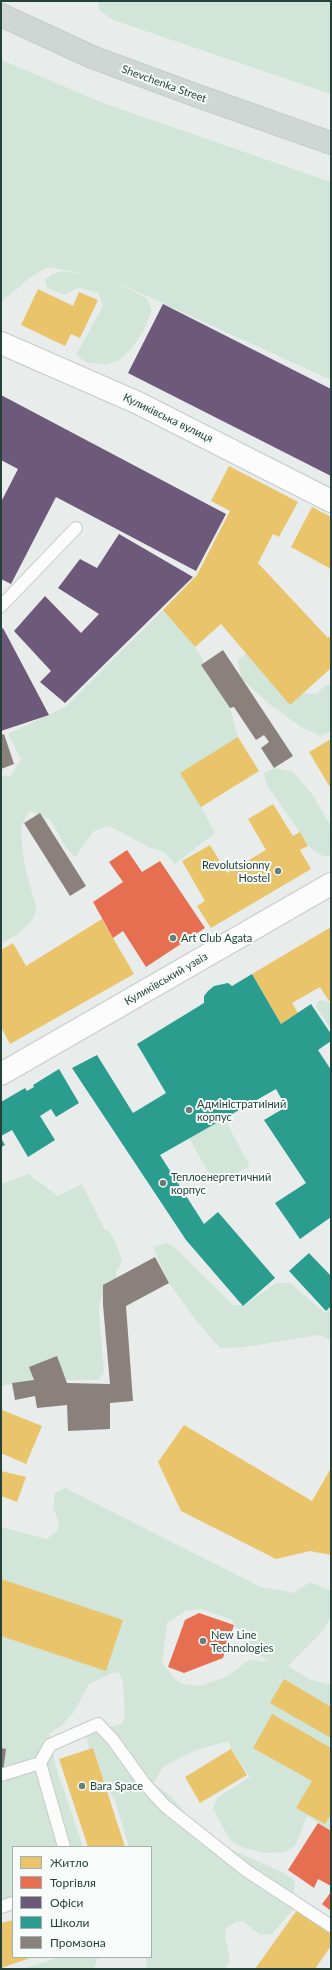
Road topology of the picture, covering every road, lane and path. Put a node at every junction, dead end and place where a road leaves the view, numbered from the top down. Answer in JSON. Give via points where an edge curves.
{"nodes":[{"id":1,"x":1,"y":15,"type":"edge"},
{"id":2,"x":331,"y":143,"type":"edge"},
{"id":3,"x":1,"y":343,"type":"edge"},
{"id":4,"x":331,"y":501,"type":"edge"},
{"id":5,"x":76,"y":528,"type":"dead end"},
{"id":6,"x":1,"y":606,"type":"edge"},
{"id":7,"x":331,"y":884,"type":"edge"},
{"id":8,"x":1,"y":1074,"type":"edge"},
{"id":9,"x":40,"y":1763,"type":"junction"},
{"id":10,"x":1,"y":1775,"type":"edge"},
{"id":11,"x":64,"y":1846,"type":"edge"},
{"id":12,"x":12,"y":1902,"type":"edge"},
{"id":13,"x":1,"y":1907,"type":"edge"},
{"id":14,"x":331,"y":1926,"type":"edge"}],
"edges":[{"from":1,"to":2,"type":"main road","name":"Shevchenka Street","via":[[92,57]]},
{"from":3,"to":4,"type":"street","name":"Куликівська вулиця","via":[[138,403]]},
{"from":5,"to":6,"type":"lane"},
{"from":7,"to":8,"type":"street","name":"Куликівський узвіз"},
{"from":9,"to":10,"type":"lane"},
{"from":9,"to":11,"type":"lane"},
{"from":9,"to":14,"type":"lane","via":[[50,1745],[98,1724],[165,1806],[247,1871]]},
{"from":12,"to":13,"type":"lane"}]}
